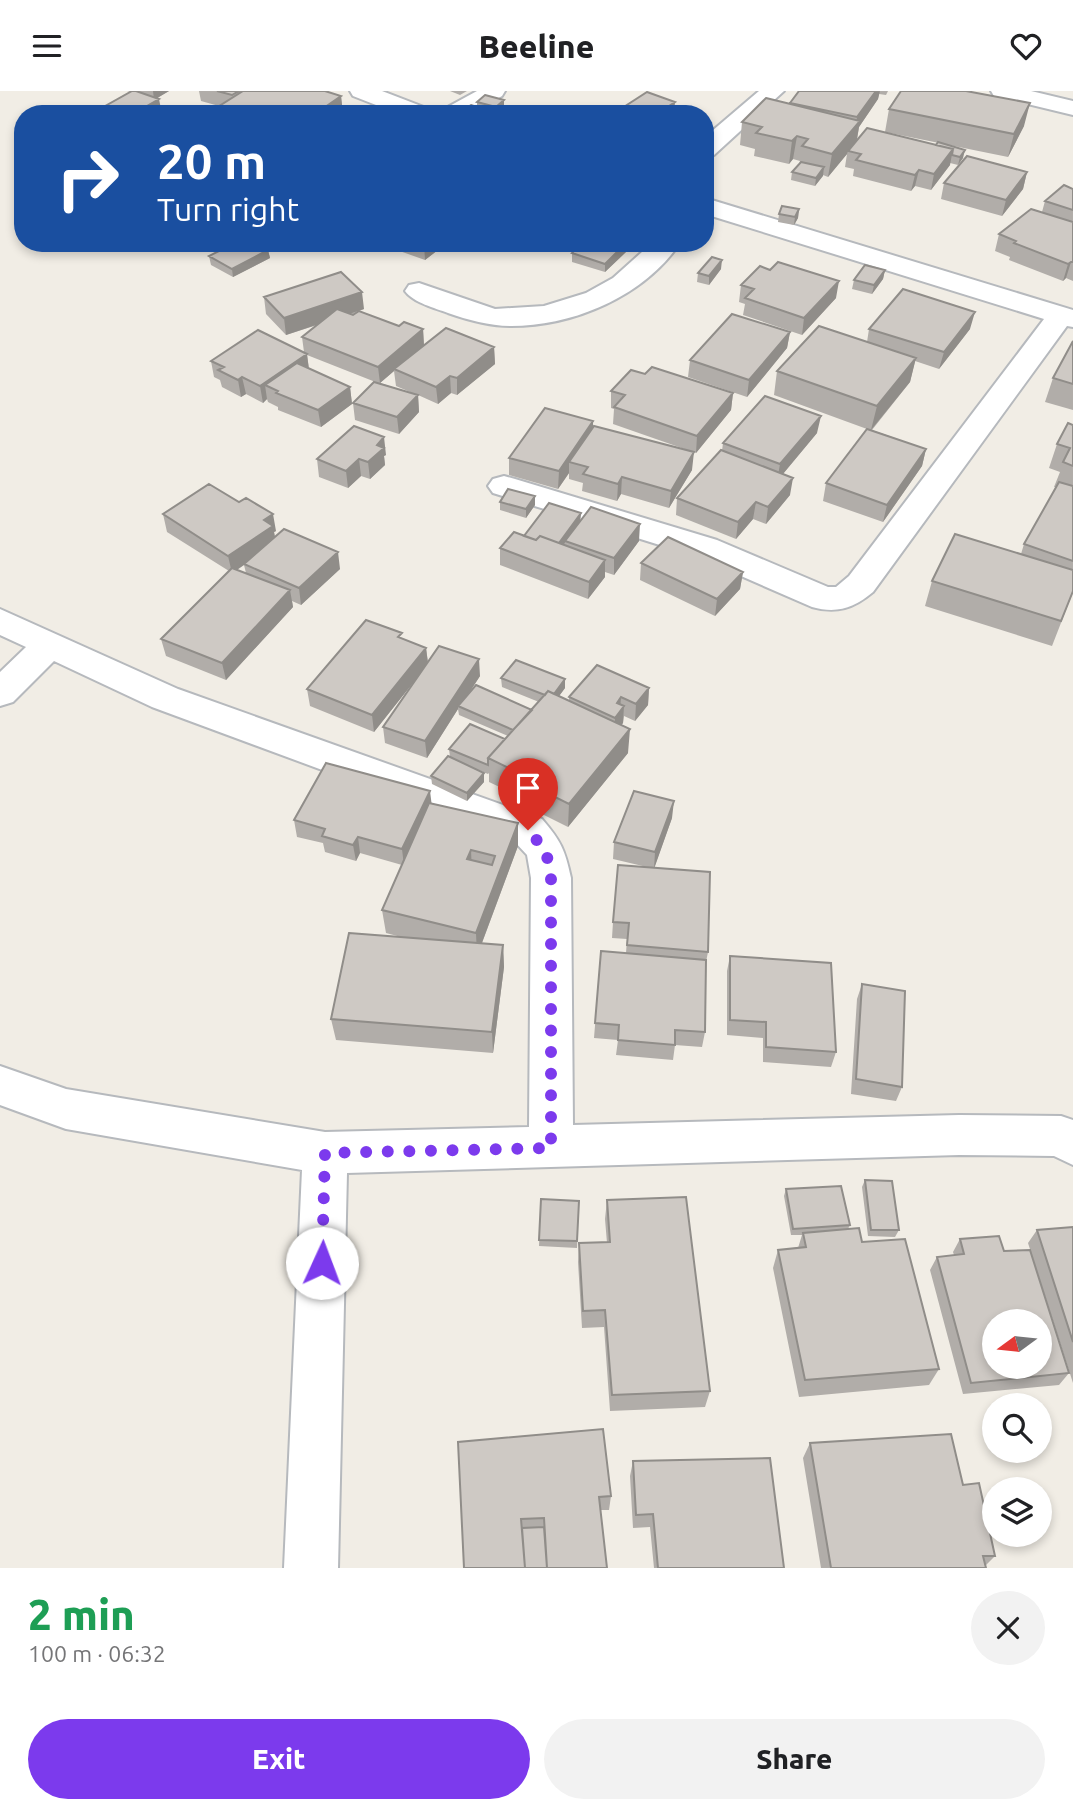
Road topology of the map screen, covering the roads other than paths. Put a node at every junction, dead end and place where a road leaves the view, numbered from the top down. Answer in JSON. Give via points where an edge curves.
{"nodes":[{"id":1,"x":361,"y":91,"type":"edge"},
{"id":2,"x":495,"y":91,"type":"edge"},
{"id":3,"x":773,"y":91,"type":"edge"},
{"id":4,"x":1002,"y":91,"type":"edge"},
{"id":5,"x":398,"y":105,"type":"edge"},
{"id":6,"x":469,"y":105,"type":"edge"},
{"id":7,"x":1073,"y":109,"type":"edge"},
{"id":8,"x":714,"y":143,"type":"edge"},
{"id":9,"x":714,"y":209,"type":"edge"},
{"id":10,"x":658,"y":252,"type":"edge"},
{"id":11,"x":419,"y":291,"type":"dead end"},
{"id":12,"x":1066,"y":318,"type":"edge"},
{"id":13,"x":504,"y":486,"type":"dead end"},
{"id":14,"x":0,"y":621,"type":"edge"},
{"id":15,"x":50,"y":644,"type":"junction"},
{"id":16,"x":0,"y":693,"type":"edge"},
{"id":17,"x":0,"y":1085,"type":"edge"},
{"id":18,"x":1073,"y":1144,"type":"edge"},
{"id":19,"x":551,"y":1148,"type":"junction"},
{"id":20,"x":325,"y":1153,"type":"junction"},
{"id":21,"x":311,"y":1568,"type":"edge"}],
"edges":[{"from":1,"to":5,"type":"street"},
{"from":2,"to":6,"type":"street"},
{"from":3,"to":8,"type":"street"},
{"from":4,"to":7,"type":"street"},
{"from":9,"to":12,"type":"street"},
{"from":10,"to":11,"type":"street","via":[[625,283],[584,304],[535,316],[497,318]]},
{"from":12,"to":13,"type":"street","via":[[862,584],[844,598],[824,599],[706,548]]},
{"from":14,"to":15,"type":"street"},
{"from":15,"to":16,"type":"street"},
{"from":15,"to":19,"type":"street","via":[[165,698],[528,830],[546,851],[551,878]]},
{"from":17,"to":20,"type":"street","via":[[66,1109]]},
{"from":18,"to":19,"type":"street","via":[[1061,1136],[959,1135]]},
{"from":19,"to":20,"type":"street"},
{"from":20,"to":21,"type":"street"}]}
